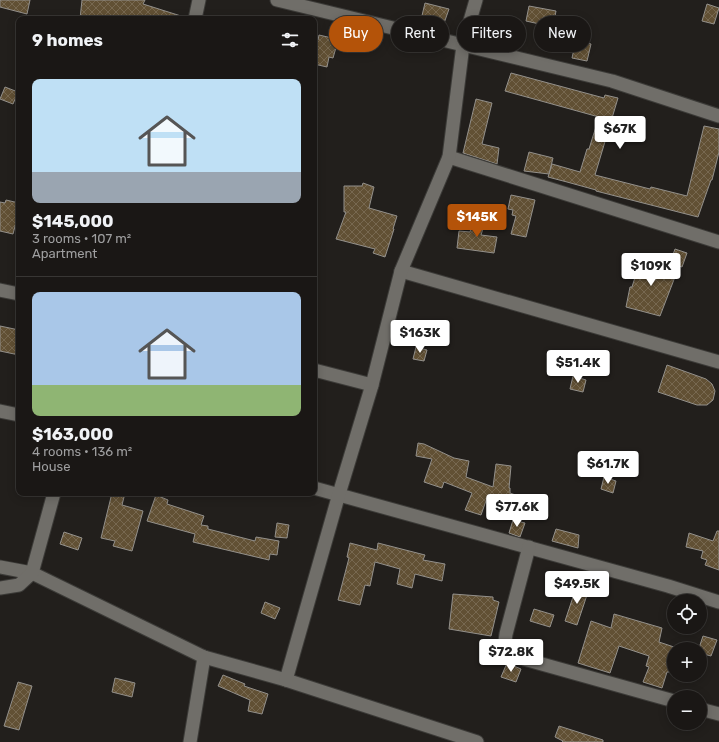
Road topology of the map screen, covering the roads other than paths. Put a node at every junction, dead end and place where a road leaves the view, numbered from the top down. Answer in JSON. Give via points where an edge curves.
{"nodes":[{"id":1,"x":199,"y":0,"type":"edge"},
{"id":2,"x":277,"y":0,"type":"edge"},
{"id":3,"x":476,"y":0,"type":"edge"},
{"id":4,"x":196,"y":16,"type":"edge"},
{"id":5,"x":471,"y":16,"type":"edge"},
{"id":6,"x":457,"y":44,"type":"edge"},
{"id":7,"x":462,"y":52,"type":"edge"},
{"id":8,"x":492,"y":52,"type":"edge"},
{"id":9,"x":719,"y":116,"type":"edge"},
{"id":10,"x":449,"y":158,"type":"junction"},
{"id":11,"x":719,"y":242,"type":"edge"},
{"id":12,"x":401,"y":271,"type":"junction"},
{"id":13,"x":0,"y":290,"type":"edge"},
{"id":14,"x":16,"y":293,"type":"edge"},
{"id":15,"x":719,"y":362,"type":"edge"},
{"id":16,"x":317,"y":371,"type":"edge"},
{"id":17,"x":372,"y":385,"type":"junction"},
{"id":18,"x":0,"y":411,"type":"edge"},
{"id":19,"x":16,"y":414,"type":"edge"},
{"id":20,"x":317,"y":489,"type":"edge"},
{"id":21,"x":339,"y":494,"type":"junction"},
{"id":22,"x":53,"y":496,"type":"edge"},
{"id":23,"x":529,"y":547,"type":"junction"},
{"id":24,"x":0,"y":567,"type":"edge"},
{"id":25,"x":32,"y":573,"type":"junction"},
{"id":26,"x":0,"y":588,"type":"edge"},
{"id":27,"x":719,"y":602,"type":"edge"},
{"id":28,"x":204,"y":657,"type":"junction"},
{"id":29,"x":286,"y":680,"type":"junction"},
{"id":30,"x":667,"y":699,"type":"edge"},
{"id":31,"x":707,"y":711,"type":"edge"},
{"id":32,"x":719,"y":714,"type":"edge"},
{"id":33,"x":190,"y":742,"type":"edge"},
{"id":34,"x":477,"y":742,"type":"edge"}],
"edges":[{"from":1,"to":4,"type":"street"},
{"from":2,"to":6,"type":"street"},
{"from":3,"to":5,"type":"street"},
{"from":7,"to":10,"type":"street"},
{"from":8,"to":9,"type":"street","via":[[612,81]]},
{"from":10,"to":11,"type":"street"},
{"from":10,"to":12,"type":"street"},
{"from":12,"to":15,"type":"street"},
{"from":12,"to":17,"type":"street"},
{"from":13,"to":14,"type":"street"},
{"from":16,"to":17,"type":"street"},
{"from":17,"to":21,"type":"street"},
{"from":18,"to":19,"type":"street"},
{"from":20,"to":21,"type":"street"},
{"from":21,"to":23,"type":"street"},
{"from":21,"to":29,"type":"street"},
{"from":22,"to":25,"type":"street"},
{"from":23,"to":27,"type":"street"},
{"from":23,"to":30,"type":"street","via":[[504,649],[524,659]]},
{"from":24,"to":25,"type":"street"},
{"from":25,"to":26,"type":"street","via":[[18,585]]},
{"from":25,"to":28,"type":"street"},
{"from":28,"to":29,"type":"street"},
{"from":28,"to":33,"type":"street"},
{"from":29,"to":34,"type":"street"},
{"from":31,"to":32,"type":"street"}]}
